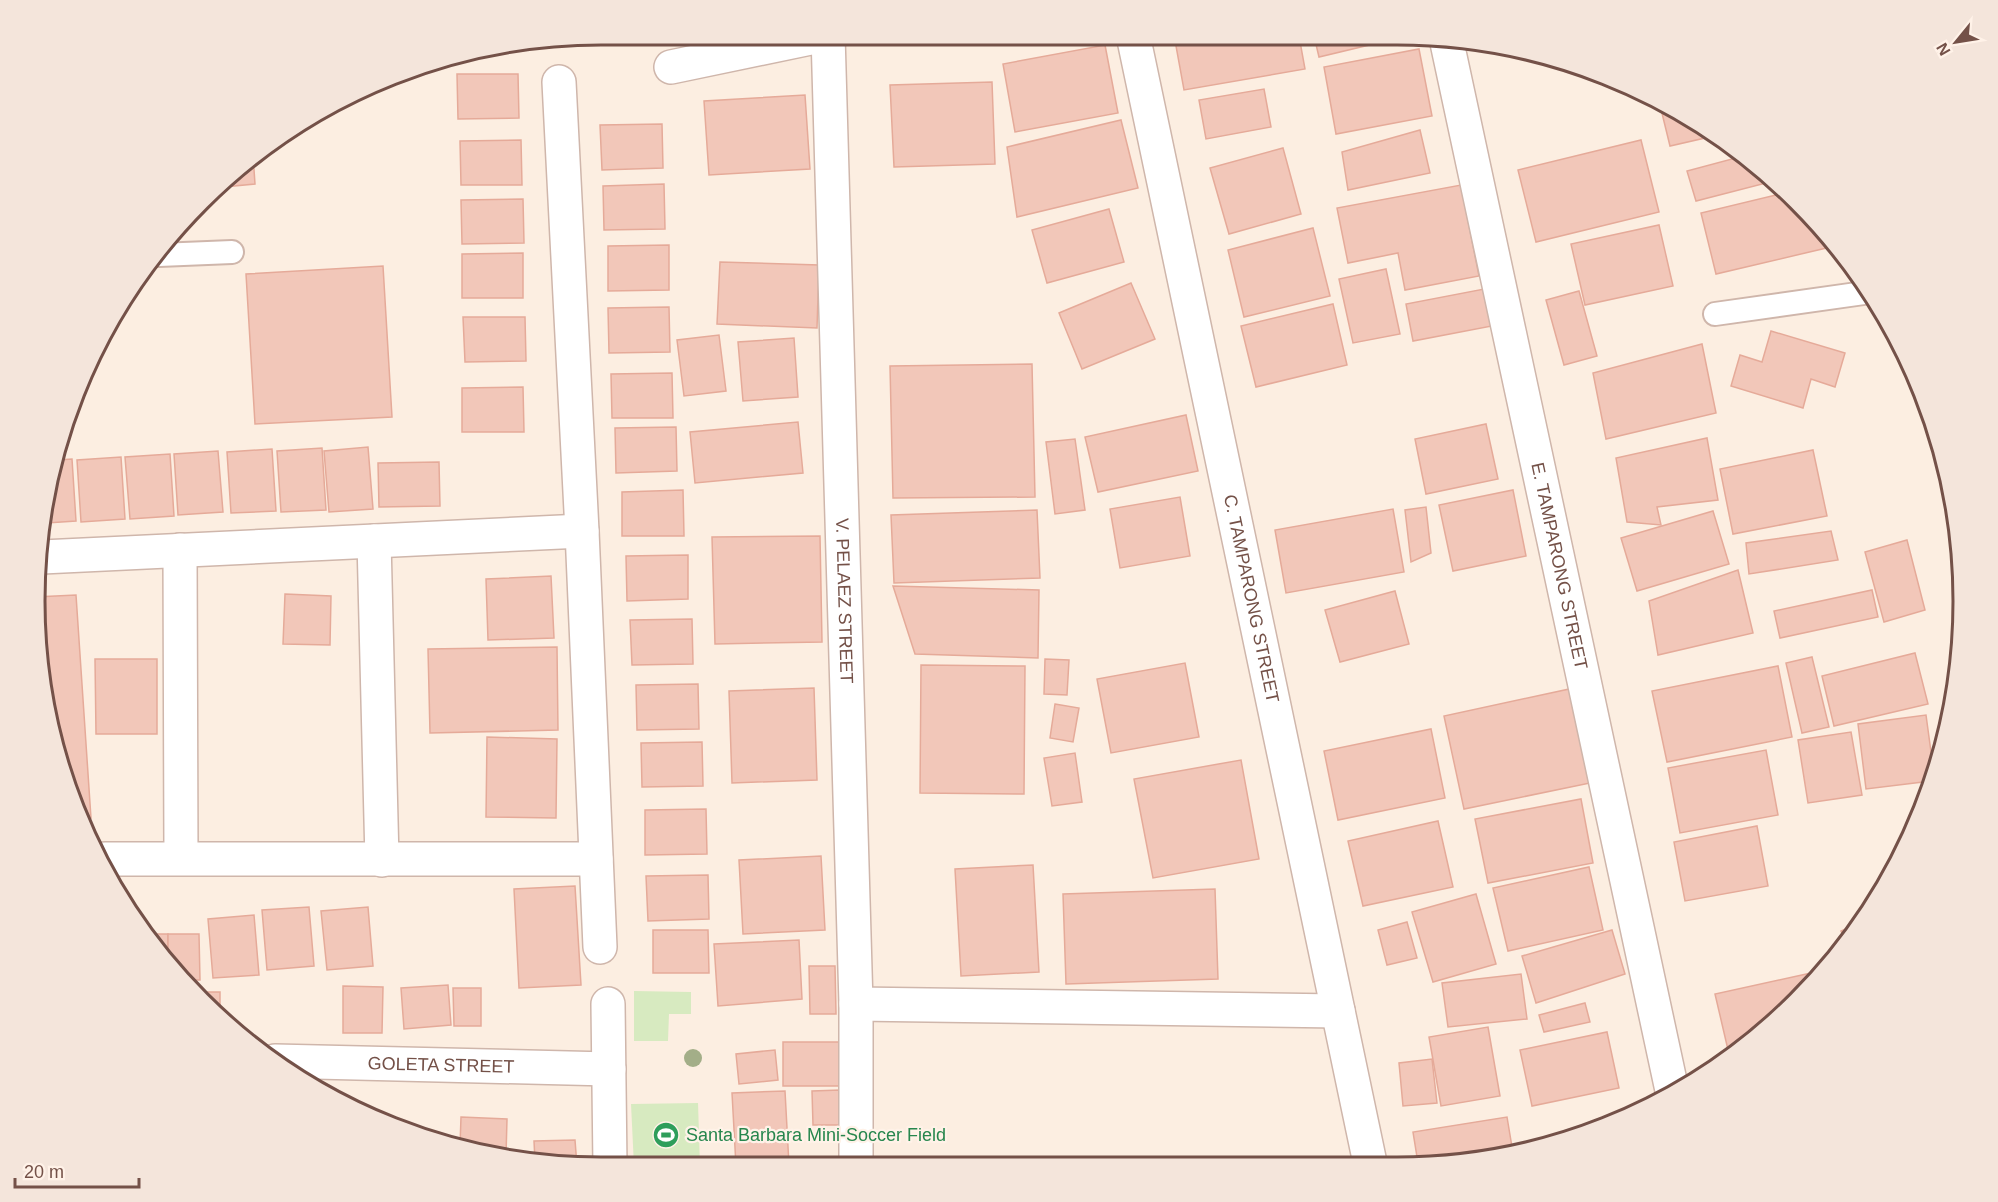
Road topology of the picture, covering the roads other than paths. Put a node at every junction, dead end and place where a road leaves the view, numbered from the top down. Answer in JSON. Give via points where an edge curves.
{"nodes":[{"id":1,"x":778,"y":45,"type":"edge"},
{"id":2,"x":827,"y":45,"type":"edge"},
{"id":3,"x":1135,"y":45,"type":"edge"},
{"id":4,"x":1448,"y":48,"type":"edge"},
{"id":5,"x":670,"y":67,"type":"dead end"},
{"id":6,"x":559,"y":82,"type":"dead end"},
{"id":7,"x":232,"y":252,"type":"dead end"},
{"id":8,"x":167,"y":255,"type":"edge"},
{"id":9,"x":1859,"y":293,"type":"edge"},
{"id":10,"x":1715,"y":314,"type":"dead end"},
{"id":11,"x":582,"y":531,"type":"junction"},
{"id":12,"x":374,"y":541,"type":"junction"},
{"id":13,"x":180,"y":550,"type":"junction"},
{"id":14,"x":47,"y":557,"type":"edge"},
{"id":15,"x":181,"y":857,"type":"junction"},
{"id":16,"x":108,"y":859,"type":"edge"},
{"id":17,"x":596,"y":859,"type":"junction"},
{"id":18,"x":382,"y":860,"type":"junction"},
{"id":19,"x":600,"y":948,"type":"dead end"},
{"id":20,"x":608,"y":1004,"type":"dead end"},
{"id":21,"x":856,"y":1004,"type":"junction"},
{"id":22,"x":1338,"y":1011,"type":"junction"},
{"id":23,"x":290,"y":1061,"type":"edge"},
{"id":24,"x":609,"y":1069,"type":"junction"},
{"id":25,"x":1671,"y":1085,"type":"edge"},
{"id":26,"x":610,"y":1157,"type":"edge"},
{"id":27,"x":856,"y":1157,"type":"edge"},
{"id":28,"x":1369,"y":1157,"type":"edge"}],
"edges":[{"from":1,"to":5,"type":"street"},
{"from":2,"to":21,"type":"street","name":"V. PELAEZ STREET"},
{"from":3,"to":22,"type":"street","name":"C. TAMPARONG STREET"},
{"from":4,"to":25,"type":"street","name":"E. TAMPARONG STREET"},
{"from":6,"to":11,"type":"street"},
{"from":7,"to":8,"type":"lane"},
{"from":9,"to":10,"type":"lane"},
{"from":11,"to":12,"type":"street"},
{"from":11,"to":17,"type":"street"},
{"from":12,"to":13,"type":"street"},
{"from":12,"to":18,"type":"street"},
{"from":13,"to":14,"type":"street"},
{"from":13,"to":15,"type":"street"},
{"from":15,"to":16,"type":"street"},
{"from":15,"to":18,"type":"street"},
{"from":17,"to":18,"type":"street"},
{"from":17,"to":19,"type":"street"},
{"from":20,"to":24,"type":"street"},
{"from":21,"to":22,"type":"street"},
{"from":21,"to":27,"type":"street","name":"V. PELAEZ STREET"},
{"from":22,"to":28,"type":"street","name":"C. TAMPARONG STREET"},
{"from":23,"to":24,"type":"street","name":"GOLETA STREET"},
{"from":24,"to":26,"type":"street"}]}
